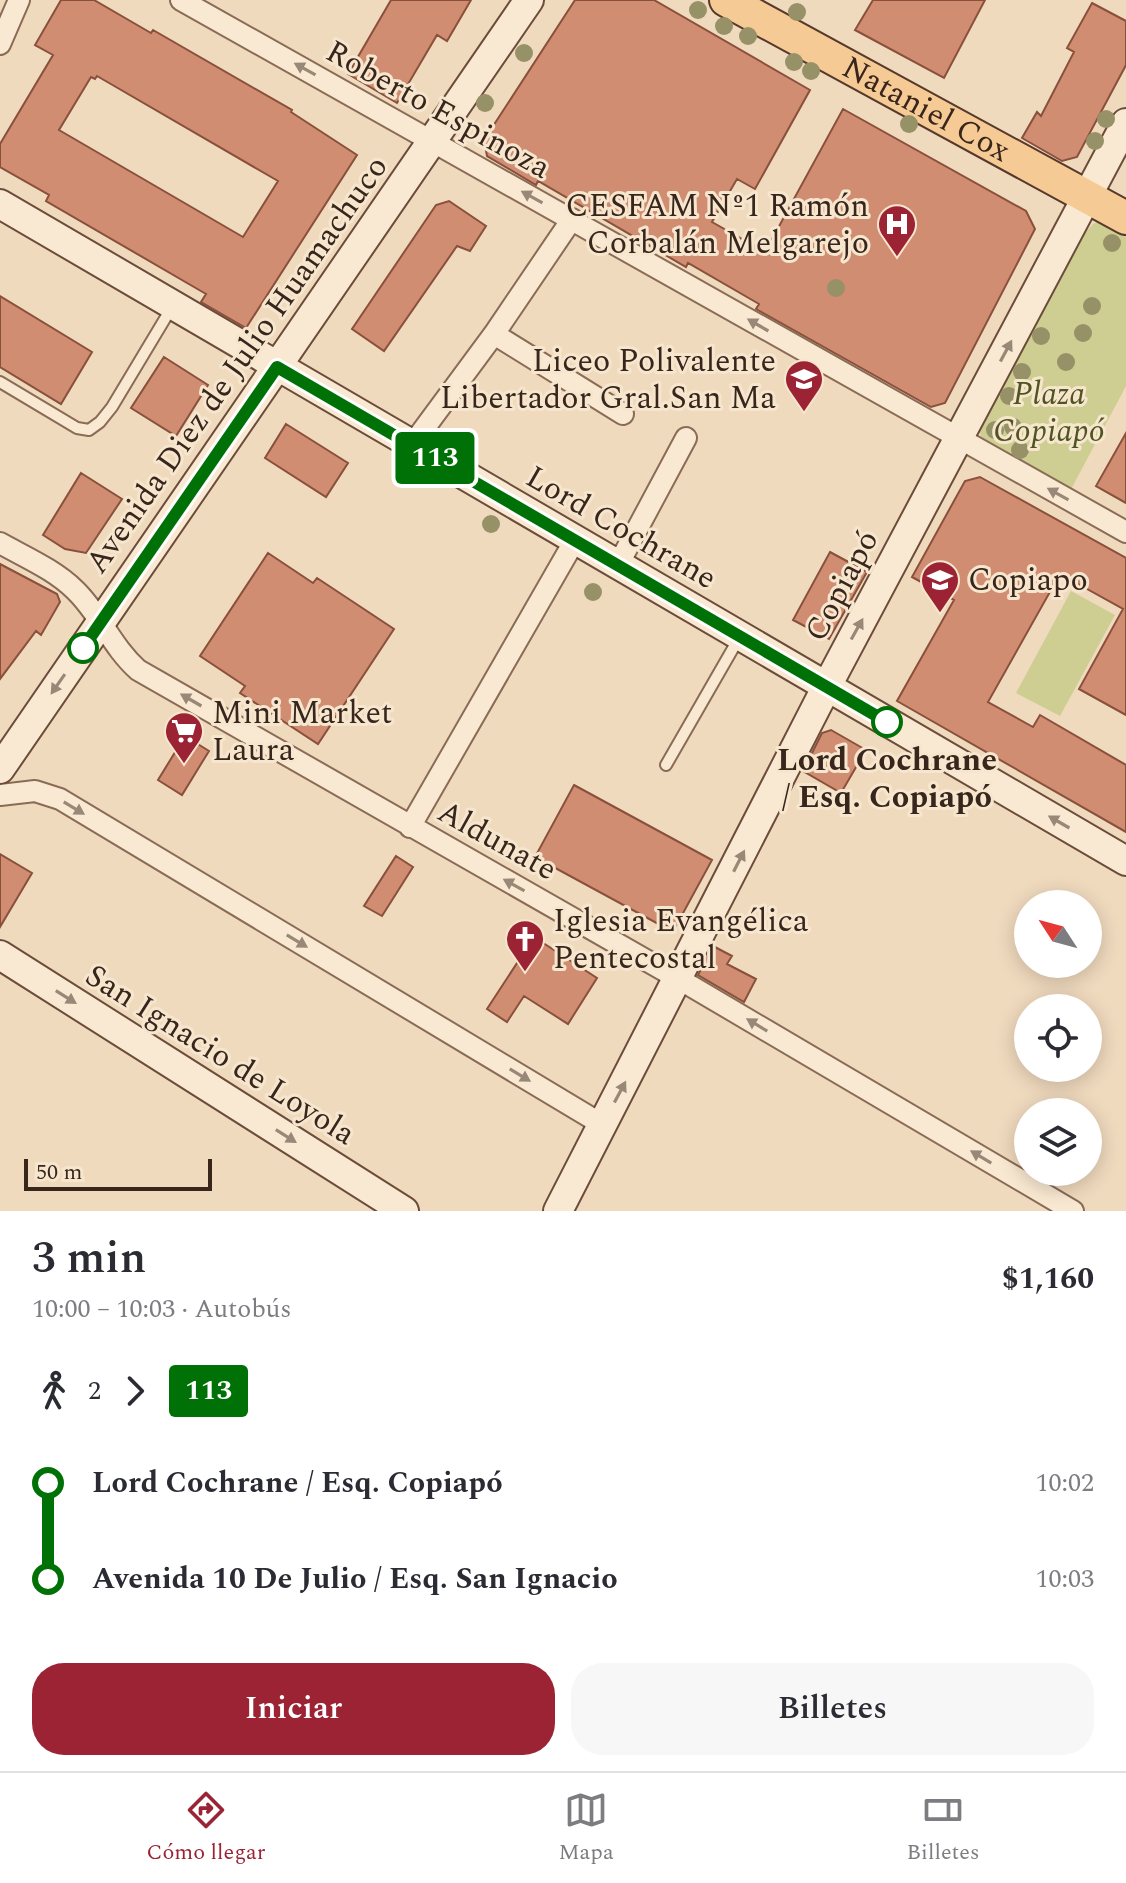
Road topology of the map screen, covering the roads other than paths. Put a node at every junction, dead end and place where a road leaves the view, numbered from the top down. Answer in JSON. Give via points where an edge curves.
{"nodes":[{"id":1,"x":181,"y":0,"type":"edge"},
{"id":2,"x":529,"y":0,"type":"edge"},
{"id":3,"x":13,"y":2,"type":"edge"},
{"id":4,"x":742,"y":4,"type":"edge"},
{"id":5,"x":0,"y":44,"type":"edge"},
{"id":6,"x":1126,"y":123,"type":"edge"},
{"id":7,"x":433,"y":141,"type":"junction"},
{"id":8,"x":1088,"y":197,"type":"junction"},
{"id":9,"x":0,"y":204,"type":"edge"},
{"id":10,"x":1126,"y":218,"type":"edge"},
{"id":11,"x":572,"y":219,"type":"junction"},
{"id":12,"x":173,"y":305,"type":"junction"},
{"id":13,"x":494,"y":334,"type":"junction"},
{"id":14,"x":277,"y":367,"type":"junction"},
{"id":15,"x":0,"y":382,"type":"edge"},
{"id":16,"x":623,"y":414,"type":"dead end"},
{"id":17,"x":686,"y":438,"type":"dead end"},
{"id":18,"x":959,"y":439,"type":"junction"},
{"id":19,"x":412,"y":445,"type":"junction"},
{"id":20,"x":1126,"y":532,"type":"edge"},
{"id":21,"x":575,"y":540,"type":"junction"},
{"id":22,"x":0,"y":543,"type":"edge"},
{"id":23,"x":618,"y":565,"type":"junction"},
{"id":24,"x":100,"y":624,"type":"junction"},
{"id":25,"x":740,"y":636,"type":"junction"},
{"id":26,"x":827,"y":686,"type":"junction"},
{"id":27,"x":666,"y":765,"type":"dead end"},
{"id":28,"x":0,"y":769,"type":"edge"},
{"id":29,"x":0,"y":795,"type":"edge"},
{"id":30,"x":410,"y":827,"type":"junction"},
{"id":31,"x":1126,"y":861,"type":"edge"},
{"id":32,"x":0,"y":955,"type":"edge"},
{"id":33,"x":679,"y":979,"type":"junction"},
{"id":34,"x":603,"y":1125,"type":"junction"},
{"id":35,"x":404,"y":1211,"type":"edge"},
{"id":36,"x":558,"y":1211,"type":"edge"},
{"id":37,"x":1073,"y":1211,"type":"edge"}],
"edges":[{"from":7,"to":1,"type":"street","name":"Roberto Espinoza","one_way":true},
{"from":2,"to":7,"type":"street","name":"Avenida Diez de Julio Huamachuco"},
{"from":3,"to":5,"type":"street"},
{"from":4,"to":8,"type":"main road","name":"Nataniel Cox"},
{"from":6,"to":8,"type":"street","name":"Copiapó"},
{"from":11,"to":7,"type":"street","name":"Roberto Espinoza","one_way":true},
{"from":7,"to":14,"type":"street","name":"Avenida Diez de Julio Huamachuco"},
{"from":8,"to":10,"type":"main road","name":"Nataniel Cox"},
{"from":18,"to":8,"type":"street","name":"Copiapó","one_way":true},
{"from":9,"to":12,"type":"street","name":"Lord Cochrane"},
{"from":11,"to":13,"type":"street"},
{"from":18,"to":11,"type":"street","name":"Roberto Espinoza","one_way":true},
{"from":12,"to":14,"type":"street","name":"Lord Cochrane"},
{"from":12,"to":15,"type":"lane","via":[[112,407],[89,430]]},
{"from":13,"to":16,"type":"street"},
{"from":13,"to":19,"type":"street"},
{"from":14,"to":19,"type":"street","name":"Lord Cochrane"},
{"from":14,"to":24,"type":"street","name":"Avenida Diez de Julio Huamachuco"},
{"from":17,"to":23,"type":"street"},
{"from":20,"to":18,"type":"street","name":"Roberto Espinoza","one_way":true},
{"from":26,"to":18,"type":"street","name":"Copiapó","one_way":true},
{"from":19,"to":21,"type":"street","name":"Lord Cochrane"},
{"from":21,"to":23,"type":"street","name":"Lord Cochrane"},
{"from":21,"to":30,"type":"street"},
{"from":22,"to":24,"type":"street","name":"Aldunate","via":[[59,577]]},
{"from":23,"to":25,"type":"street","name":"Lord Cochrane"},
{"from":24,"to":28,"type":"street","name":"Avenida Diez de Julio Huamachuco","one_way":true},
{"from":30,"to":24,"type":"street","name":"Aldunate","one_way":true,"via":[[138,670]]},
{"from":25,"to":26,"type":"street","name":"Lord Cochrane"},
{"from":25,"to":27,"type":"lane"},
{"from":31,"to":26,"type":"street","name":"Lord Cochrane","one_way":true},
{"from":33,"to":26,"type":"street","name":"Copiapó","one_way":true},
{"from":29,"to":34,"type":"street","one_way":true,"via":[[35,791],[60,799]]},
{"from":33,"to":30,"type":"street","name":"Aldunate","one_way":true},
{"from":32,"to":35,"type":"street","name":"San Ignacio de Loyola","one_way":true},
{"from":34,"to":33,"type":"street","name":"Copiapó","one_way":true},
{"from":37,"to":33,"type":"street","name":"Aldunate","one_way":true},
{"from":34,"to":36,"type":"street","name":"Copiapó"}]}
